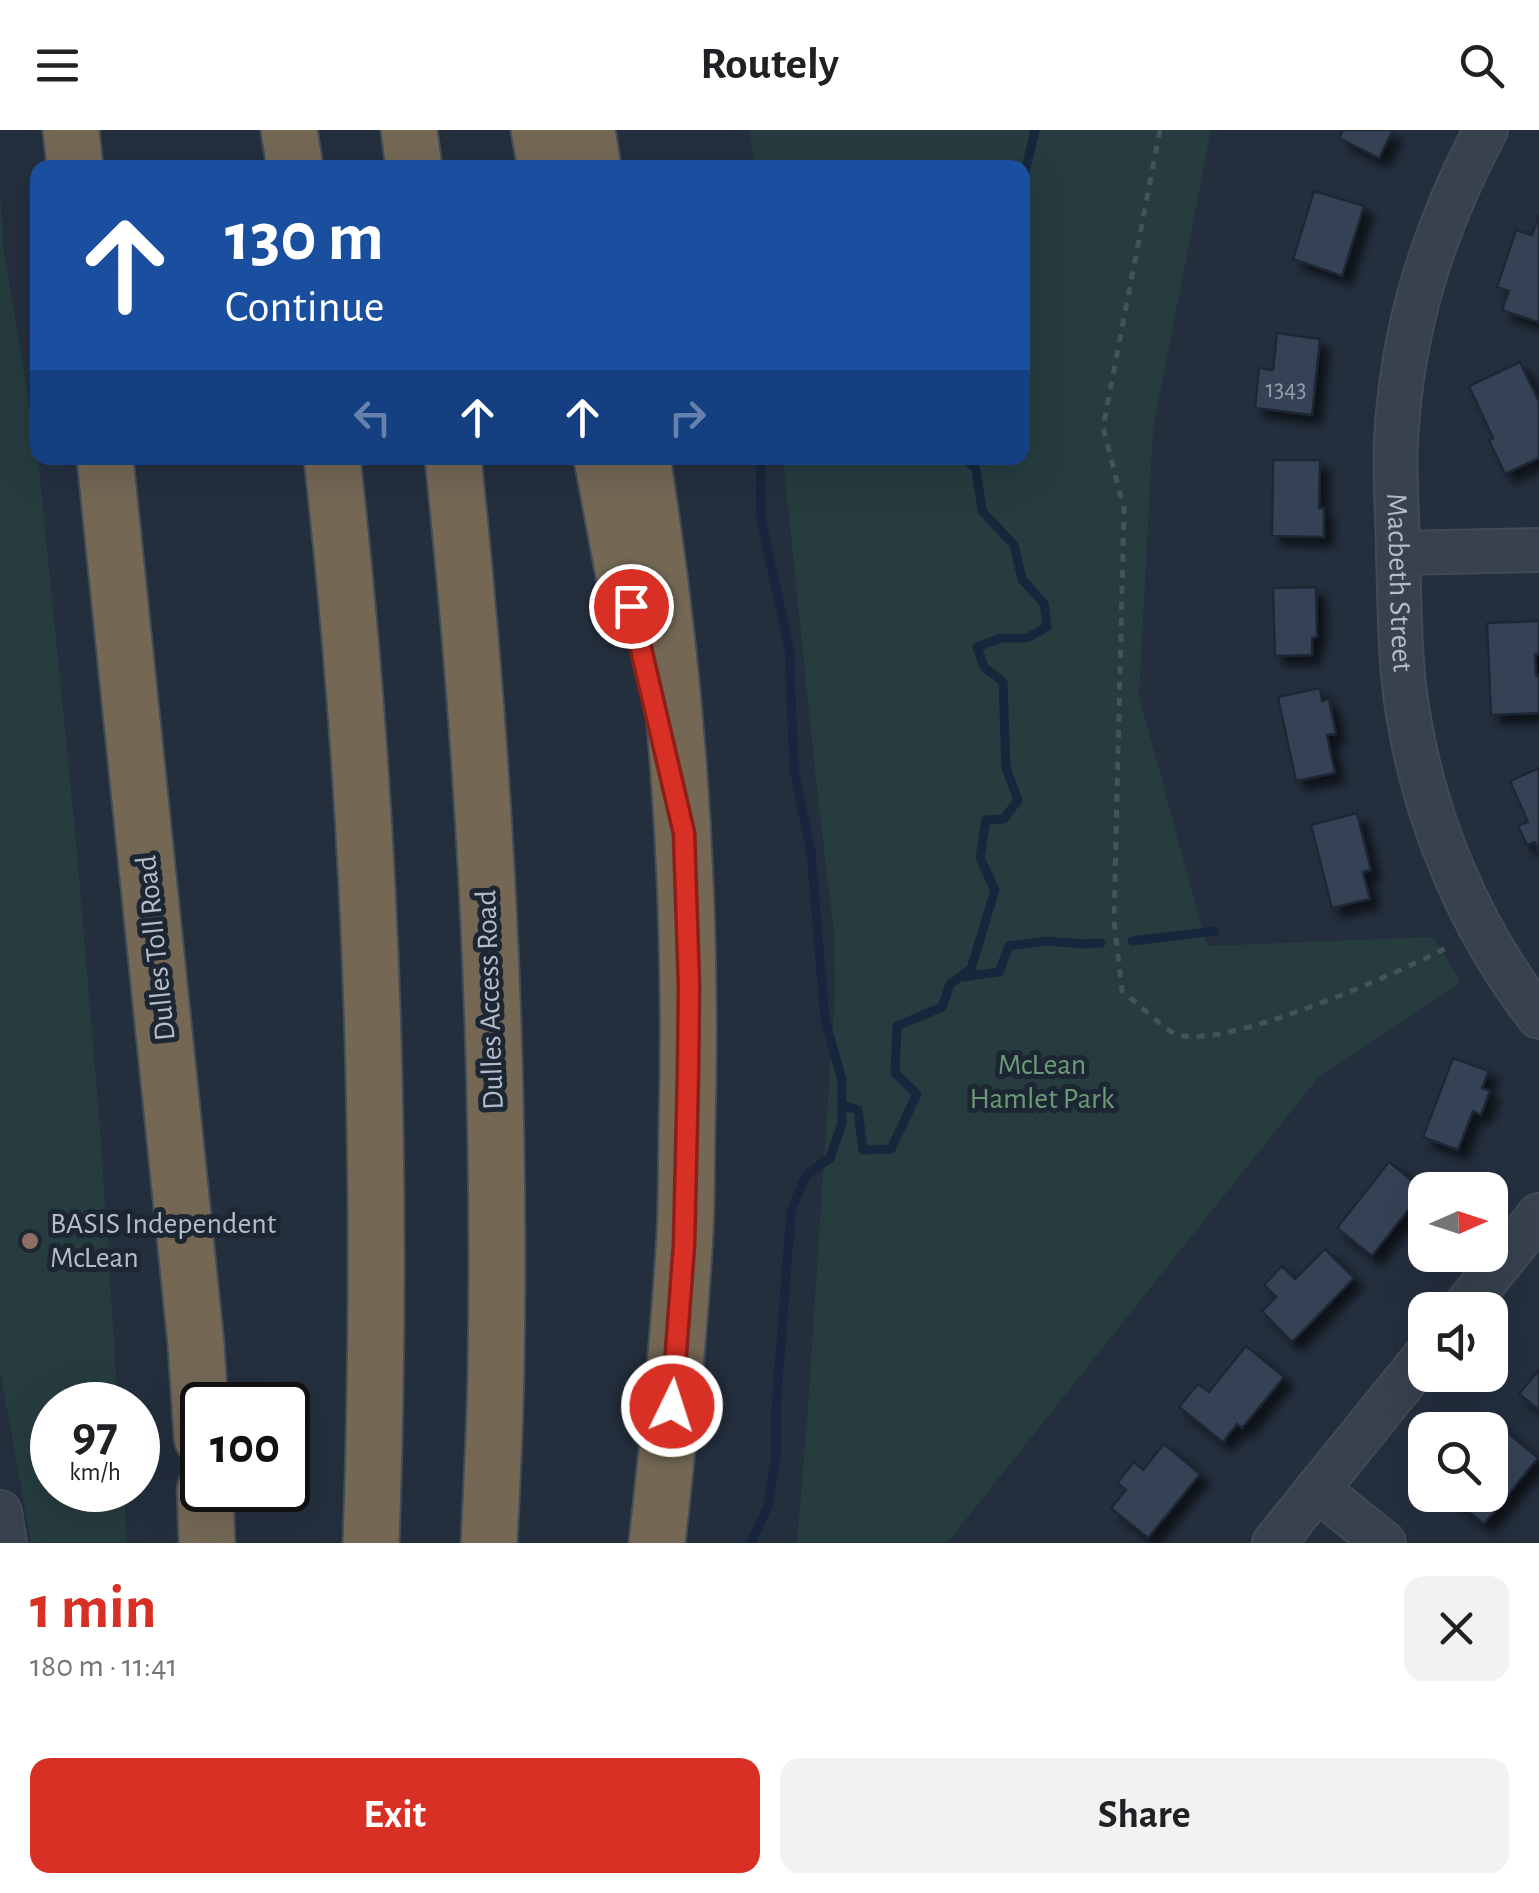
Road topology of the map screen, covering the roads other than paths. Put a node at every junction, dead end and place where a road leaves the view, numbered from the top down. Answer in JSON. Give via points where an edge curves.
{"nodes":[{"id":1,"x":71,"y":130,"type":"edge"},
{"id":2,"x":289,"y":130,"type":"edge"},
{"id":3,"x":408,"y":130,"type":"edge"},
{"id":4,"x":539,"y":130,"type":"edge"},
{"id":5,"x":587,"y":130,"type":"edge"},
{"id":6,"x":1486,"y":130,"type":"edge"},
{"id":7,"x":74,"y":160,"type":"edge"},
{"id":8,"x":294,"y":160,"type":"edge"},
{"id":9,"x":413,"y":160,"type":"edge"},
{"id":10,"x":545,"y":160,"type":"edge"},
{"id":11,"x":593,"y":160,"type":"edge"},
{"id":12,"x":106,"y":465,"type":"edge"},
{"id":13,"x":333,"y":465,"type":"edge"},
{"id":14,"x":453,"y":465,"type":"edge"},
{"id":15,"x":603,"y":465,"type":"edge"},
{"id":16,"x":643,"y":465,"type":"edge"},
{"id":17,"x":1539,"y":550,"type":"edge"},
{"id":18,"x":1398,"y":554,"type":"junction"},
{"id":19,"x":684,"y":833,"type":"junction"},
{"id":20,"x":1539,"y":1016,"type":"edge"},
{"id":21,"x":1539,"y":1215,"type":"edge"},
{"id":22,"x":1477,"y":1292,"type":"edge"},
{"id":23,"x":1408,"y":1377,"type":"edge"},
{"id":24,"x":198,"y":1382,"type":"edge"},
{"id":25,"x":1317,"y":1490,"type":"junction"},
{"id":26,"x":0,"y":1512,"type":"edge"},
{"id":27,"x":5,"y":1543,"type":"edge"},
{"id":28,"x":371,"y":1543,"type":"edge"},
{"id":29,"x":490,"y":1543,"type":"edge"},
{"id":30,"x":656,"y":1543,"type":"edge"},
{"id":31,"x":1274,"y":1543,"type":"edge"},
{"id":32,"x":1384,"y":1543,"type":"edge"}],
"edges":[{"from":1,"to":7,"type":"highway"},
{"from":2,"to":8,"type":"highway"},
{"from":3,"to":9,"type":"highway"},
{"from":4,"to":10,"type":"highway"},
{"from":5,"to":11,"type":"highway"},
{"from":6,"to":18,"type":"street","name":"Macbeth Street","via":[[1435,238],[1416,300],[1396,443]]},
{"from":12,"to":24,"type":"highway","name":"Dulles Toll Road"},
{"from":13,"to":28,"type":"highway","via":[[358,734],[372,1007]]},
{"from":14,"to":29,"type":"highway","name":"Dulles Access Road","via":[[474,678],[495,1092]]},
{"from":15,"to":19,"type":"highway"},
{"from":16,"to":19,"type":"highway"},
{"from":17,"to":18,"type":"street"},
{"from":18,"to":20,"type":"street","name":"Macbeth Street","via":[[1400,644],[1422,780],[1482,927]]},
{"from":19,"to":30,"type":"highway","via":[[684,1245]]},
{"from":21,"to":22,"type":"street"},
{"from":23,"to":25,"type":"street"},
{"from":25,"to":31,"type":"street"},
{"from":25,"to":32,"type":"street"},
{"from":26,"to":27,"type":"street"}]}
